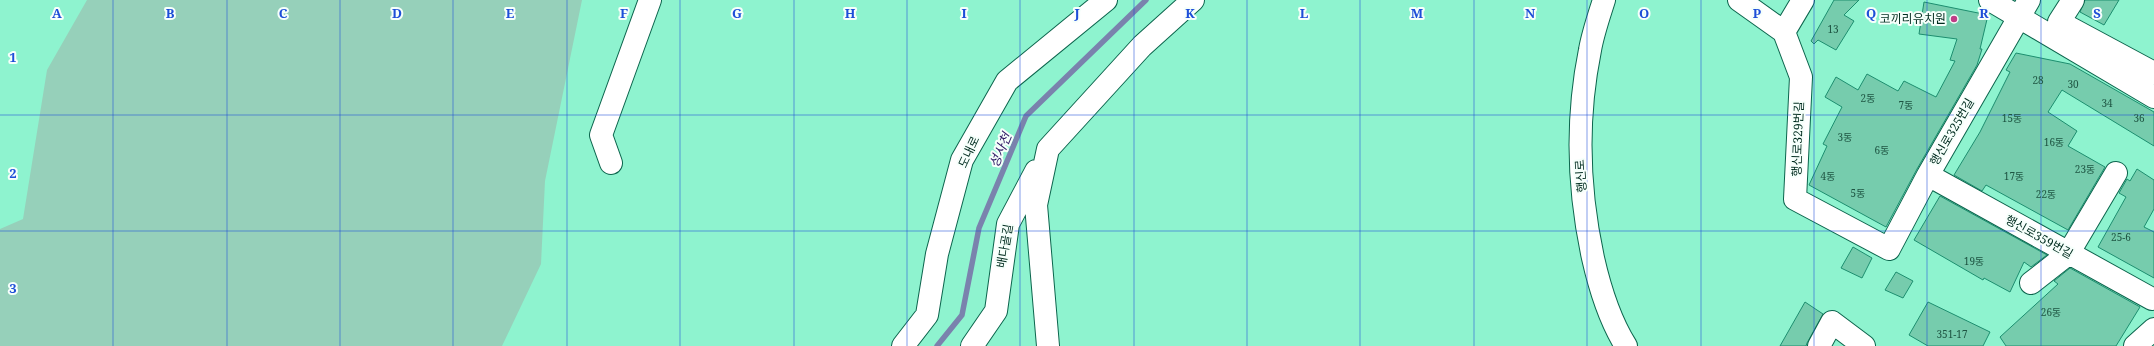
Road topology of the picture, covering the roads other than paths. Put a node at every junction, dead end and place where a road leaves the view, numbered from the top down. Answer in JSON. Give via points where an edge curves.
{"nodes":[{"id":1,"x":650,"y":0,"type":"edge"},
{"id":2,"x":1106,"y":0,"type":"edge"},
{"id":3,"x":1193,"y":0,"type":"edge"},
{"id":4,"x":1604,"y":0,"type":"edge"},
{"id":5,"x":1739,"y":0,"type":"edge"},
{"id":6,"x":1803,"y":0,"type":"edge"},
{"id":7,"x":1990,"y":0,"type":"edge"},
{"id":8,"x":2073,"y":0,"type":"edge"},
{"id":9,"x":2024,"y":8,"type":"edge"},
{"id":10,"x":1784,"y":32,"type":"junction"},
{"id":11,"x":2154,"y":73,"type":"edge"},
{"id":12,"x":2154,"y":97,"type":"edge"},
{"id":13,"x":1048,"y":149,"type":"junction"},
{"id":14,"x":611,"y":163,"type":"dead end"},
{"id":15,"x":2116,"y":173,"type":"dead end"},
{"id":16,"x":1928,"y":174,"type":"junction"},
{"id":17,"x":1889,"y":249,"type":"joint"},
{"id":18,"x":2068,"y":254,"type":"junction"},
{"id":19,"x":2031,"y":283,"type":"dead end"},
{"id":20,"x":2152,"y":299,"type":"dead end"},
{"id":21,"x":2154,"y":330,"type":"edge"},
{"id":22,"x":902,"y":346,"type":"edge"},
{"id":23,"x":972,"y":346,"type":"edge"},
{"id":24,"x":1048,"y":346,"type":"edge"},
{"id":25,"x":1626,"y":346,"type":"edge"},
{"id":26,"x":1818,"y":346,"type":"edge"},
{"id":27,"x":1864,"y":346,"type":"edge"},
{"id":28,"x":2135,"y":346,"type":"edge"}],
"edges":[{"from":1,"to":14,"type":"street","via":[[601,135]]},
{"from":2,"to":22,"type":"street","name":"도내로","via":[[1007,81],[962,160],[937,254],[927,315]]},
{"from":3,"to":13,"type":"street","name":"배다골길","via":[[1142,46]]},
{"from":4,"to":25,"type":"street","name":"행신로","via":[[1590,50],[1582,106],[1579,159],[1585,222],[1602,295]]},
{"from":5,"to":10,"type":"street"},
{"from":6,"to":10,"type":"street"},
{"from":7,"to":9,"type":"street"},
{"from":8,"to":11,"type":"street","via":[[2059,22]]},
{"from":9,"to":12,"type":"street"},
{"from":9,"to":16,"type":"street","name":"행신로325번길"},
{"from":10,"to":17,"type":"street","name":"행신로329번길","via":[[1800,77],[1795,199]]},
{"from":13,"to":23,"type":"street","name":"배다골길","via":[[1008,224],[996,311]]},
{"from":13,"to":24,"type":"street","via":[[1036,205]]},
{"from":15,"to":18,"type":"street"},
{"from":16,"to":17,"type":"street","name":"행신로325번길"},
{"from":16,"to":18,"type":"street","name":"행신로359번길"},
{"from":18,"to":19,"type":"street"},
{"from":18,"to":20,"type":"street","name":"행신로359번길"},
{"from":21,"to":28,"type":"street"},
{"from":26,"to":27,"type":"street","via":[[1832,322]]}]}
